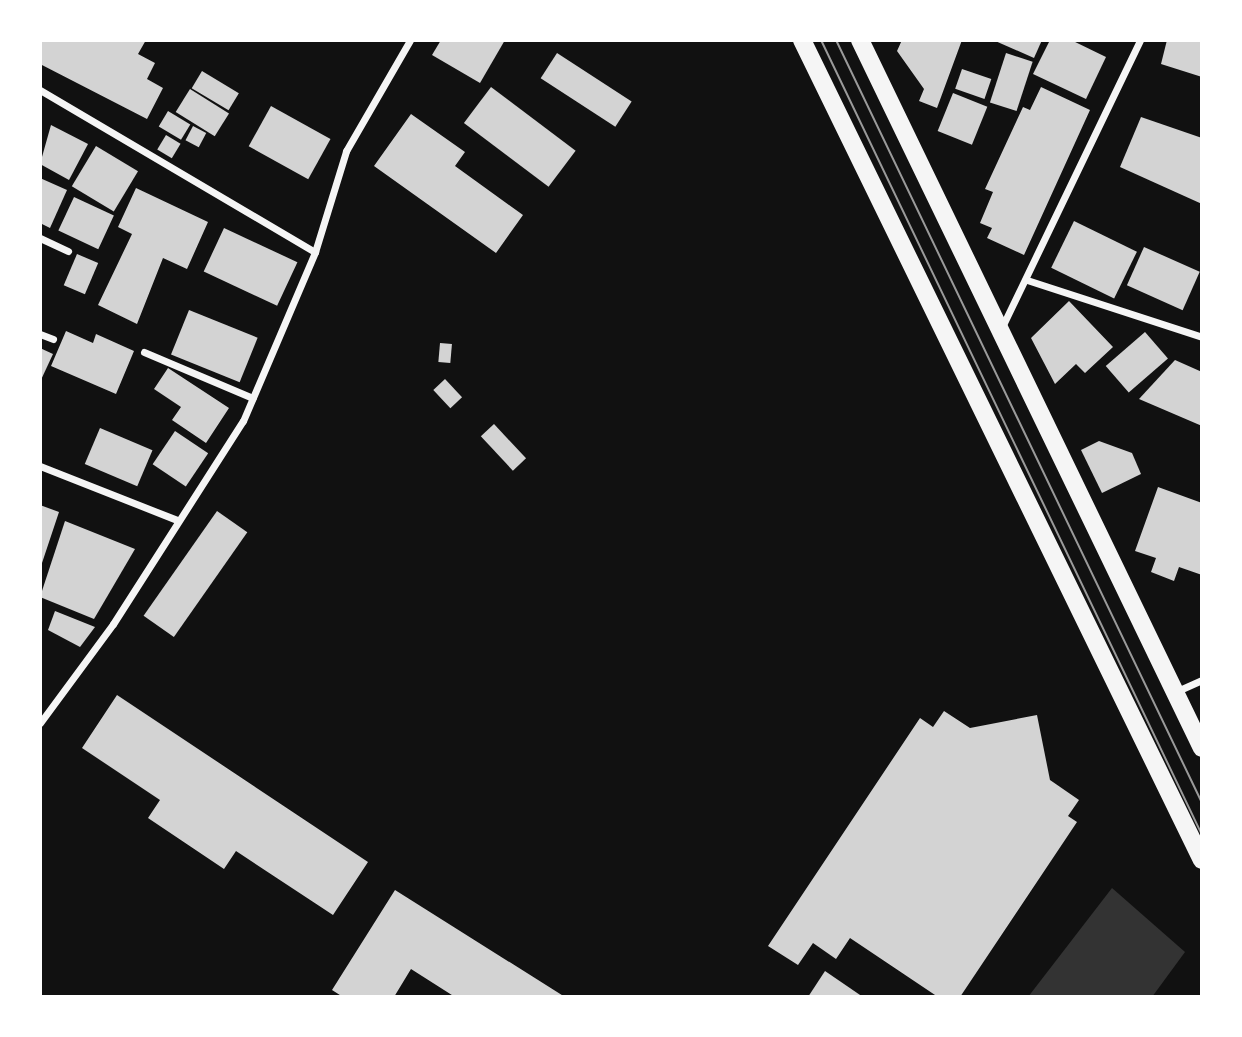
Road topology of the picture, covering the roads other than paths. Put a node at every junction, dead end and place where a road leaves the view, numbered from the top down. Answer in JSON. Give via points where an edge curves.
{"nodes":[{"id":1,"x":410,"y":40,"type":"edge"},
{"id":2,"x":802,"y":40,"type":"edge"},
{"id":3,"x":860,"y":40,"type":"edge"},
{"id":4,"x":1140,"y":40,"type":"edge"},
{"id":5,"x":40,"y":90,"type":"edge"},
{"id":6,"x":40,"y":238,"type":"edge"},
{"id":7,"x":68,"y":251,"type":"dead end"},
{"id":8,"x":315,"y":253,"type":"junction"},
{"id":9,"x":1027,"y":279,"type":"junction"},
{"id":10,"x":999,"y":333,"type":"junction"},
{"id":11,"x":40,"y":334,"type":"edge"},
{"id":12,"x":1202,"y":337,"type":"edge"},
{"id":13,"x":53,"y":339,"type":"dead end"},
{"id":14,"x":144,"y":352,"type":"dead end"},
{"id":15,"x":253,"y":398,"type":"junction"},
{"id":16,"x":40,"y":466,"type":"edge"},
{"id":17,"x":177,"y":520,"type":"junction"},
{"id":18,"x":1202,"y":680,"type":"edge"},
{"id":19,"x":1174,"y":692,"type":"junction"},
{"id":20,"x":40,"y":723,"type":"edge"},
{"id":21,"x":1202,"y":748,"type":"edge"},
{"id":22,"x":1202,"y":859,"type":"edge"}],
"edges":[{"from":1,"to":8,"type":"street","via":[[346,151]]},
{"from":2,"to":22,"type":"main road"},
{"from":3,"to":10,"type":"main road"},
{"from":4,"to":9,"type":"street"},
{"from":5,"to":8,"type":"street"},
{"from":6,"to":7,"type":"street"},
{"from":8,"to":15,"type":"street"},
{"from":9,"to":10,"type":"street"},
{"from":9,"to":12,"type":"street"},
{"from":10,"to":19,"type":"main road"},
{"from":11,"to":13,"type":"street"},
{"from":14,"to":15,"type":"street"},
{"from":15,"to":17,"type":"street"},
{"from":16,"to":17,"type":"street"},
{"from":17,"to":20,"type":"street","via":[[113,624]]},
{"from":18,"to":19,"type":"street"},
{"from":19,"to":21,"type":"main road"}]}
